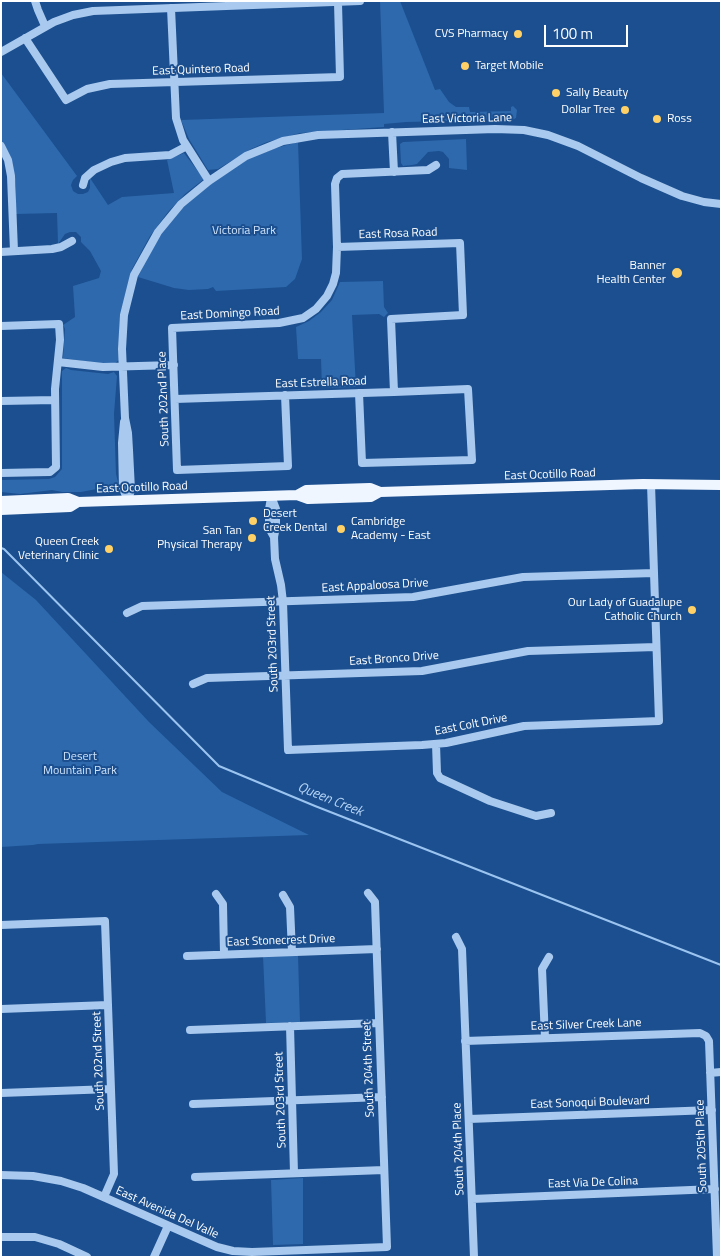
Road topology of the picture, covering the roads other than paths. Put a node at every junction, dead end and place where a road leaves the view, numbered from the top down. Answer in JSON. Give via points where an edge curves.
{"nodes":[{"id":1,"x":36,"y":1,"type":"edge"},
{"id":2,"x":360,"y":1,"type":"edge"},
{"id":3,"x":338,"y":3,"type":"junction"},
{"id":4,"x":171,"y":8,"type":"junction"},
{"id":5,"x":45,"y":26,"type":"junction"},
{"id":6,"x":25,"y":38,"type":"junction"},
{"id":7,"x":1,"y":52,"type":"edge"},
{"id":8,"x":173,"y":82,"type":"junction"},
{"id":9,"x":392,"y":132,"type":"junction"},
{"id":10,"x":1,"y":146,"type":"edge"},
{"id":11,"x":187,"y":146,"type":"junction"},
{"id":12,"x":436,"y":165,"type":"dead end"},
{"id":13,"x":394,"y":172,"type":"junction"},
{"id":14,"x":11,"y":176,"type":"junction"},
{"id":15,"x":1,"y":177,"type":"edge"},
{"id":16,"x":209,"y":181,"type":"junction"},
{"id":17,"x":83,"y":185,"type":"dead end"},
{"id":18,"x":721,"y":204,"type":"edge"},
{"id":19,"x":72,"y":241,"type":"dead end"},
{"id":20,"x":337,"y":248,"type":"junction"},
{"id":21,"x":14,"y":251,"type":"junction"},
{"id":22,"x":1,"y":252,"type":"edge"},
{"id":23,"x":1,"y":326,"type":"edge"},
{"id":24,"x":172,"y":328,"type":"joint"},
{"id":25,"x":58,"y":362,"type":"junction"},
{"id":26,"x":174,"y":365,"type":"junction"},
{"id":27,"x":123,"y":367,"type":"junction"},
{"id":28,"x":394,"y":392,"type":"junction"},
{"id":29,"x":359,"y":393,"type":"junction"},
{"id":30,"x":285,"y":395,"type":"junction"},
{"id":31,"x":175,"y":399,"type":"junction"},
{"id":32,"x":55,"y":400,"type":"junction"},
{"id":33,"x":1,"y":401,"type":"edge"},
{"id":34,"x":1,"y":474,"type":"edge"},
{"id":35,"x":651,"y":484,"type":"junction"},
{"id":36,"x":721,"y":485,"type":"edge"},
{"id":37,"x":271,"y":496,"type":"junction"},
{"id":38,"x":1,"y":500,"type":"edge"},
{"id":39,"x":128,"y":501,"type":"junction"},
{"id":40,"x":78,"y":502,"type":"junction"},
{"id":41,"x":1,"y":510,"type":"edge"},
{"id":42,"x":654,"y":573,"type":"junction"},
{"id":43,"x":283,"y":602,"type":"junction"},
{"id":44,"x":127,"y":613,"type":"dead end"},
{"id":45,"x":656,"y":647,"type":"junction"},
{"id":46,"x":285,"y":676,"type":"junction"},
{"id":47,"x":193,"y":684,"type":"dead end"},
{"id":48,"x":436,"y":744,"type":"junction"},
{"id":49,"x":288,"y":750,"type":"joint"},
{"id":50,"x":551,"y":813,"type":"dead end"},
{"id":51,"x":368,"y":892,"type":"dead end"},
{"id":52,"x":216,"y":894,"type":"dead end"},
{"id":53,"x":284,"y":895,"type":"dead end"},
{"id":54,"x":1,"y":925,"type":"edge"},
{"id":55,"x":456,"y":938,"type":"dead end"},
{"id":56,"x":377,"y":949,"type":"junction"},
{"id":57,"x":292,"y":952,"type":"junction"},
{"id":58,"x":224,"y":954,"type":"junction"},
{"id":59,"x":187,"y":956,"type":"dead end"},
{"id":60,"x":549,"y":957,"type":"dead end"},
{"id":61,"x":108,"y":1005,"type":"junction"},
{"id":62,"x":1,"y":1009,"type":"edge"},
{"id":63,"x":379,"y":1023,"type":"junction"},
{"id":64,"x":290,"y":1026,"type":"junction"},
{"id":65,"x":190,"y":1030,"type":"dead end"},
{"id":66,"x":706,"y":1036,"type":"joint"},
{"id":67,"x":545,"y":1038,"type":"junction"},
{"id":68,"x":466,"y":1041,"type":"junction"},
{"id":69,"x":721,"y":1072,"type":"edge"},
{"id":70,"x":710,"y":1073,"type":"junction"},
{"id":71,"x":111,"y":1089,"type":"junction"},
{"id":72,"x":1,"y":1093,"type":"edge"},
{"id":73,"x":382,"y":1097,"type":"junction"},
{"id":74,"x":292,"y":1100,"type":"junction"},
{"id":75,"x":193,"y":1104,"type":"dead end"},
{"id":76,"x":712,"y":1110,"type":"junction"},
{"id":77,"x":469,"y":1119,"type":"junction"},
{"id":78,"x":717,"y":1150,"type":"edge"},
{"id":79,"x":384,"y":1170,"type":"junction"},
{"id":80,"x":294,"y":1174,"type":"junction"},
{"id":81,"x":1,"y":1175,"type":"edge"},
{"id":82,"x":194,"y":1177,"type":"dead end"},
{"id":83,"x":715,"y":1189,"type":"junction"},
{"id":84,"x":104,"y":1198,"type":"junction"},
{"id":85,"x":472,"y":1199,"type":"junction"},
{"id":86,"x":168,"y":1226,"type":"junction"},
{"id":87,"x":718,"y":1227,"type":"edge"},
{"id":88,"x":1,"y":1237,"type":"edge"},
{"id":89,"x":387,"y":1247,"type":"joint"},
{"id":90,"x":294,"y":1254,"type":"edge"},
{"id":91,"x":87,"y":1257,"type":"edge"},
{"id":92,"x":154,"y":1257,"type":"edge"},
{"id":93,"x":474,"y":1257,"type":"edge"},
{"id":94,"x":717,"y":1257,"type":"edge"}],
"edges":[{"from":1,"to":5,"type":"street"},
{"from":2,"to":3,"type":"street"},
{"from":3,"to":4,"type":"street"},
{"from":3,"to":8,"type":"street","name":"East Quintero Road","via":[[340,77]]},
{"from":4,"to":5,"type":"street","via":[[92,12],[73,15]]},
{"from":4,"to":8,"type":"street"},
{"from":5,"to":6,"type":"street"},
{"from":6,"to":7,"type":"street"},
{"from":6,"to":8,"type":"street","name":"East Quintero Road","via":[[66,100],[101,85]]},
{"from":8,"to":11,"type":"street","via":[[176,118]]},
{"from":9,"to":13,"type":"street"},
{"from":9,"to":16,"type":"street","name":"East Victoria Lane","via":[[318,135],[283,141],[246,156]]},
{"from":9,"to":18,"type":"street","name":"East Victoria Lane","via":[[496,129],[540,132],[578,146],[682,196]]},
{"from":10,"to":14,"type":"street"},
{"from":11,"to":16,"type":"street"},
{"from":11,"to":17,"type":"street","via":[[170,155],[111,162],[94,170],[85,178]]},
{"from":12,"to":13,"type":"street","via":[[428,170]]},
{"from":13,"to":20,"type":"street","via":[[342,174],[337,178],[334,184]]},
{"from":14,"to":15,"type":"street"},
{"from":14,"to":21,"type":"street"},
{"from":16,"to":27,"type":"street","name":"East Victoria Lane","via":[[168,219],[134,275],[124,315]]},
{"from":19,"to":21,"type":"street","via":[[52,250]]},
{"from":20,"to":24,"type":"street","name":"East Domingo Road","via":[[338,262],[333,284],[316,309],[303,318],[279,324]]},
{"from":20,"to":28,"type":"street","name":"East Rosa Road","via":[[460,243],[463,315],[391,318]]},
{"from":21,"to":22,"type":"street"},
{"from":23,"to":25,"type":"street","via":[[59,324]]},
{"from":24,"to":26,"type":"street","name":"South 202nd Place"},
{"from":25,"to":27,"type":"street"},
{"from":25,"to":32,"type":"street"},
{"from":26,"to":27,"type":"street"},
{"from":26,"to":31,"type":"street","name":"South 202nd Place"},
{"from":27,"to":39,"type":"street","name":"East Victoria Lane","via":[[125,418],[122,442],[124,489]]},
{"from":28,"to":29,"type":"street","name":"East Estrella Road"},
{"from":28,"to":29,"type":"street","name":"East Estrella Road","via":[[468,390],[472,460],[362,463]]},
{"from":29,"to":30,"type":"street","name":"East Estrella Road"},
{"from":30,"to":31,"type":"street","name":"East Estrella Road"},
{"from":30,"to":31,"type":"street","name":"South 202nd Place","via":[[288,466],[177,470]]},
{"from":32,"to":33,"type":"street"},
{"from":32,"to":34,"type":"street","via":[[55,469],[50,472]]},
{"from":35,"to":36,"type":"main road","name":"East Ocotillo Road"},
{"from":35,"to":37,"type":"main road","name":"East Ocotillo Road","via":[[380,492],[371,497],[308,499],[296,495]]},
{"from":35,"to":42,"type":"street"},
{"from":37,"to":39,"type":"main road","name":"East Ocotillo Road"},
{"from":37,"to":43,"type":"street","name":"South 203rd Street","via":[[276,509],[275,559]]},
{"from":38,"to":40,"type":"main road","name":"East Ocotillo Road","via":[[68,498]]},
{"from":39,"to":40,"type":"main road","name":"East Ocotillo Road"},
{"from":40,"to":41,"type":"main road","name":"East Ocotillo Road","via":[[70,507]]},
{"from":42,"to":43,"type":"street","name":"East Appaloosa Drive","via":[[523,577],[413,597]]},
{"from":42,"to":45,"type":"street"},
{"from":43,"to":44,"type":"street","name":"East Appaloosa Drive","via":[[142,606]]},
{"from":43,"to":46,"type":"street","name":"South 203rd Street"},
{"from":45,"to":46,"type":"street","name":"East Bronco Drive","via":[[528,651],[422,671]]},
{"from":45,"to":48,"type":"street","name":"East Colt Drive","via":[[659,721],[524,726]]},
{"from":46,"to":47,"type":"street","name":"East Bronco Drive","via":[[207,678]]},
{"from":46,"to":49,"type":"street","name":"South 203rd Street"},
{"from":48,"to":49,"type":"street","name":"East Colt Drive"},
{"from":48,"to":50,"type":"street","via":[[440,778],[490,801],[536,816]]},
{"from":51,"to":56,"type":"street","name":"South 204th Street","via":[[375,902]]},
{"from":52,"to":58,"type":"street","via":[[223,904]]},
{"from":53,"to":57,"type":"street","via":[[290,907]]},
{"from":54,"to":61,"type":"street","name":"South 202nd Street","via":[[105,921]]},
{"from":55,"to":68,"type":"street","name":"South 204th Place","via":[[462,949]]},
{"from":56,"to":57,"type":"street","name":"East Stonecrest Drive"},
{"from":56,"to":63,"type":"street","name":"South 204th Street"},
{"from":57,"to":58,"type":"street","name":"East Stonecrest Drive"},
{"from":58,"to":59,"type":"street","name":"East Stonecrest Drive"},
{"from":60,"to":67,"type":"street","via":[[542,969]]},
{"from":61,"to":62,"type":"street"},
{"from":61,"to":71,"type":"street","name":"South 202nd Street"},
{"from":63,"to":64,"type":"street"},
{"from":63,"to":73,"type":"street","name":"South 204th Street"},
{"from":64,"to":65,"type":"street"},
{"from":64,"to":74,"type":"street","name":"South 203rd Street"},
{"from":66,"to":67,"type":"street","name":"East Silver Creek Lane","via":[[700,1032]]},
{"from":66,"to":70,"type":"street","name":"South 205th Place"},
{"from":67,"to":68,"type":"street","name":"East Silver Creek Lane"},
{"from":68,"to":77,"type":"street","name":"South 204th Place"},
{"from":69,"to":70,"type":"street"},
{"from":70,"to":76,"type":"street","name":"South 205th Place"},
{"from":71,"to":72,"type":"street"},
{"from":71,"to":84,"type":"street","name":"South 202nd Street","via":[[114,1174]]},
{"from":73,"to":74,"type":"street"},
{"from":73,"to":79,"type":"street","name":"South 204th Street"},
{"from":74,"to":75,"type":"street"},
{"from":74,"to":80,"type":"street","name":"South 203rd Street"},
{"from":76,"to":77,"type":"street","name":"East Sonoqui Boulevard"},
{"from":76,"to":78,"type":"street","name":"South 205th Place"},
{"from":77,"to":85,"type":"street","name":"South 204th Place"},
{"from":78,"to":83,"type":"street","name":"South 205th Place"},
{"from":79,"to":80,"type":"street"},
{"from":79,"to":89,"type":"street","name":"South 204th Street"},
{"from":80,"to":82,"type":"street"},
{"from":81,"to":84,"type":"street","name":"East Avenida Del Valle","via":[[61,1181]]},
{"from":83,"to":85,"type":"street","name":"East Via De Colina"},
{"from":83,"to":87,"type":"street","name":"South 205th Place"},
{"from":84,"to":86,"type":"street","name":"East Avenida Del Valle"},
{"from":85,"to":93,"type":"street","name":"South 204th Place"},
{"from":86,"to":90,"type":"street","name":"East Avenida Del Valle","via":[[233,1251]]},
{"from":86,"to":92,"type":"street"},
{"from":87,"to":94,"type":"street","name":"South 205th Place"},
{"from":88,"to":91,"type":"street","via":[[35,1237]]},
{"from":89,"to":90,"type":"street","name":"East Avenida Del Valle"}]}
